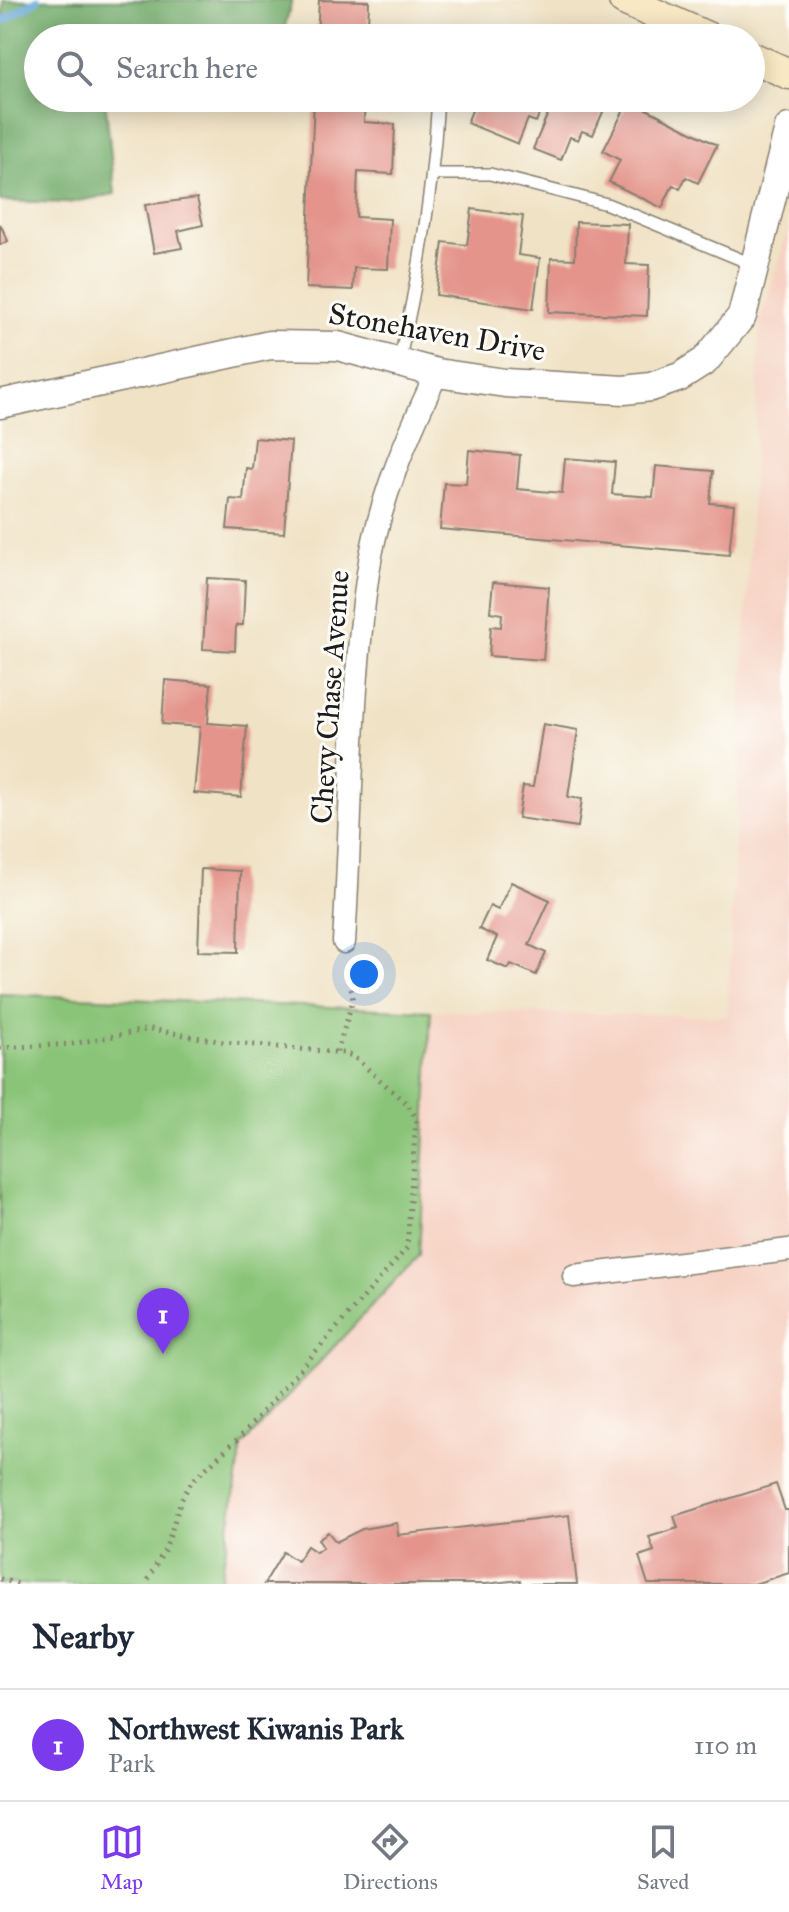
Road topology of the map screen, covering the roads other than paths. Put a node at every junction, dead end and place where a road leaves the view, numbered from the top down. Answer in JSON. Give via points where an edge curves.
{"nodes":[{"id":1,"x":624,"y":0,"type":"edge"},
{"id":2,"x":678,"y":24,"type":"edge"},
{"id":3,"x":765,"y":63,"type":"edge"},
{"id":4,"x":789,"y":74,"type":"edge"},
{"id":5,"x":437,"y":112,"type":"edge"},
{"id":6,"x":789,"y":128,"type":"edge"},
{"id":7,"x":434,"y":174,"type":"junction"},
{"id":8,"x":755,"y":265,"type":"junction"},
{"id":9,"x":399,"y":362,"type":"junction"},
{"id":10,"x":437,"y":373,"type":"junction"},
{"id":11,"x":0,"y":404,"type":"edge"},
{"id":12,"x":344,"y":942,"type":"road end"},
{"id":13,"x":789,"y":1250,"type":"edge"},
{"id":14,"x":574,"y":1276,"type":"dead end"}],
"edges":[{"from":1,"to":2,"type":"main road"},
{"from":3,"to":4,"type":"main road"},
{"from":5,"to":7,"type":"lane"},
{"from":6,"to":8,"type":"street","name":"Stonehaven Drive"},
{"from":7,"to":8,"type":"lane","via":[[490,174],[607,204]]},
{"from":7,"to":9,"type":"lane","via":[[423,256]]},
{"from":8,"to":10,"type":"street","name":"Stonehaven Drive","via":[[742,316],[725,341],[680,377],[651,387],[518,384]]},
{"from":9,"to":10,"type":"street","name":"Stonehaven Drive"},
{"from":9,"to":11,"type":"street","name":"Stonehaven Drive","via":[[338,346],[270,345]]},
{"from":10,"to":12,"type":"street","name":"Chevy Chase Avenue","via":[[387,493],[368,571],[355,696]]},
{"from":13,"to":14,"type":"street"}]}
